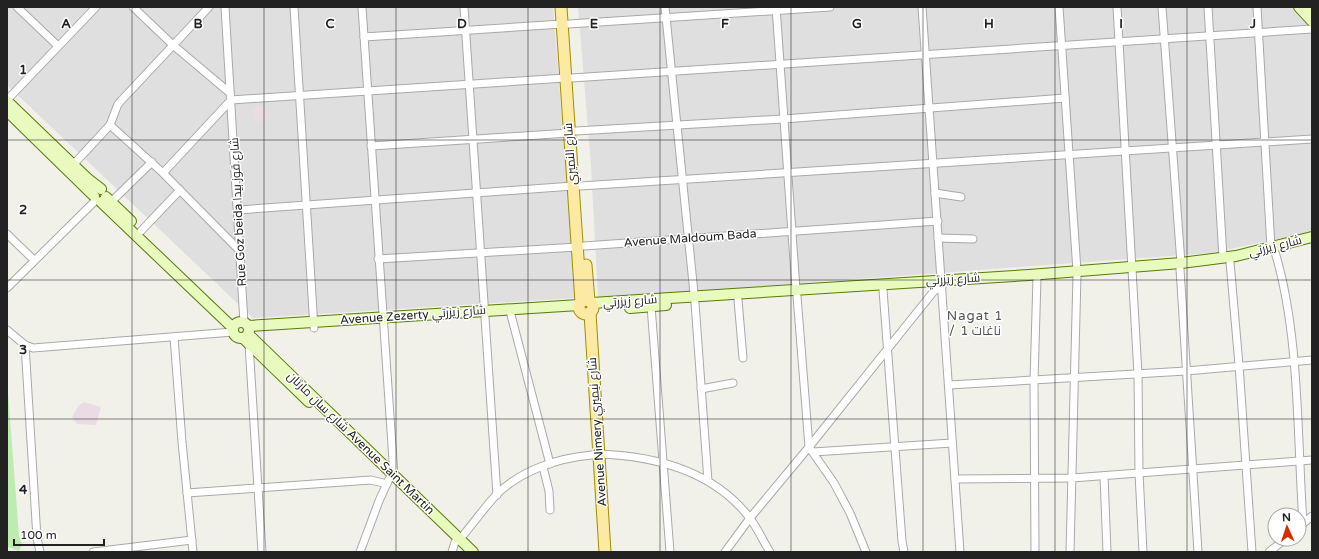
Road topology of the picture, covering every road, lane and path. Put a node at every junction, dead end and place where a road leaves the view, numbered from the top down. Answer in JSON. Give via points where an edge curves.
{"nodes":[{"id":1,"x":17,"y":7,"type":"edge"},
{"id":2,"x":96,"y":7,"type":"edge"},
{"id":3,"x":132,"y":7,"type":"edge"},
{"id":4,"x":209,"y":7,"type":"edge"},
{"id":5,"x":225,"y":7,"type":"edge"},
{"id":6,"x":294,"y":7,"type":"edge"},
{"id":7,"x":362,"y":7,"type":"edge"},
{"id":8,"x":464,"y":7,"type":"edge"},
{"id":9,"x":561,"y":7,"type":"edge"},
{"id":10,"x":568,"y":7,"type":"edge"},
{"id":11,"x":665,"y":7,"type":"edge"},
{"id":12,"x":830,"y":7,"type":"edge"},
{"id":13,"x":922,"y":7,"type":"edge"},
{"id":14,"x":1059,"y":7,"type":"edge"},
{"id":15,"x":1117,"y":7,"type":"edge"},
{"id":16,"x":1162,"y":7,"type":"edge"},
{"id":17,"x":1208,"y":7,"type":"edge"},
{"id":18,"x":1257,"y":7,"type":"edge"},
{"id":19,"x":1299,"y":7,"type":"edge"},
{"id":20,"x":1309,"y":7,"type":"edge"},
{"id":21,"x":776,"y":9,"type":"edge"},
{"id":22,"x":1312,"y":10,"type":"edge"},
{"id":23,"x":666,"y":19,"type":"junction"},
{"id":24,"x":1312,"y":21,"type":"edge"},
{"id":25,"x":566,"y":24,"type":"junction"},
{"id":26,"x":1312,"y":29,"type":"edge"},
{"id":27,"x":466,"y":30,"type":"junction"},
{"id":28,"x":1258,"y":32,"type":"junction"},
{"id":29,"x":1210,"y":36,"type":"junction"},
{"id":30,"x":364,"y":37,"type":"junction"},
{"id":31,"x":1164,"y":39,"type":"junction"},
{"id":32,"x":1120,"y":42,"type":"junction"},
{"id":33,"x":1062,"y":44,"type":"junction"},
{"id":34,"x":173,"y":45,"type":"junction"},
{"id":35,"x":58,"y":46,"type":"junction"},
{"id":36,"x":925,"y":54,"type":"junction"},
{"id":37,"x":781,"y":64,"type":"junction"},
{"id":38,"x":671,"y":72,"type":"junction"},
{"id":39,"x":569,"y":78,"type":"junction"},
{"id":40,"x":470,"y":85,"type":"junction"},
{"id":41,"x":368,"y":92,"type":"junction"},
{"id":42,"x":299,"y":96,"type":"junction"},
{"id":43,"x":231,"y":97,"type":"junction"},
{"id":44,"x":1065,"y":98,"type":"junction"},
{"id":45,"x":7,"y":100,"type":"edge"},
{"id":46,"x":929,"y":108,"type":"junction"},
{"id":47,"x":7,"y":111,"type":"edge"},
{"id":48,"x":783,"y":119,"type":"junction"},
{"id":49,"x":110,"y":125,"type":"junction"},
{"id":50,"x":677,"y":125,"type":"junction"},
{"id":51,"x":573,"y":132,"type":"junction"},
{"id":52,"x":473,"y":139,"type":"junction"},
{"id":53,"x":1312,"y":139,"type":"edge"},
{"id":54,"x":1264,"y":142,"type":"junction"},
{"id":55,"x":371,"y":146,"type":"junction"},
{"id":56,"x":1217,"y":146,"type":"junction"},
{"id":57,"x":1172,"y":148,"type":"junction"},
{"id":58,"x":1126,"y":150,"type":"junction"},
{"id":59,"x":1069,"y":154,"type":"junction"},
{"id":60,"x":152,"y":162,"type":"junction"},
{"id":61,"x":933,"y":163,"type":"junction"},
{"id":62,"x":73,"y":165,"type":"junction"},
{"id":63,"x":163,"y":173,"type":"junction"},
{"id":64,"x":787,"y":173,"type":"junction"},
{"id":65,"x":683,"y":179,"type":"junction"},
{"id":66,"x":576,"y":186,"type":"junction"},
{"id":67,"x":180,"y":190,"type":"junction"},
{"id":68,"x":935,"y":193,"type":"junction"},
{"id":69,"x":476,"y":194,"type":"junction"},
{"id":70,"x":102,"y":197,"type":"junction"},
{"id":71,"x":961,"y":197,"type":"dead end"},
{"id":72,"x":374,"y":201,"type":"junction"},
{"id":73,"x":306,"y":206,"type":"junction"},
{"id":74,"x":238,"y":210,"type":"junction"},
{"id":75,"x":938,"y":221,"type":"junction"},
{"id":76,"x":141,"y":230,"type":"junction"},
{"id":77,"x":794,"y":231,"type":"junction"},
{"id":78,"x":7,"y":234,"type":"edge"},
{"id":79,"x":1312,"y":237,"type":"edge"},
{"id":80,"x":688,"y":238,"type":"junction"},
{"id":81,"x":938,"y":238,"type":"junction"},
{"id":82,"x":973,"y":240,"type":"dead end"},
{"id":83,"x":1312,"y":242,"type":"edge"},
{"id":84,"x":580,"y":246,"type":"junction"},
{"id":85,"x":1273,"y":249,"type":"junction"},
{"id":86,"x":239,"y":250,"type":"junction"},
{"id":87,"x":480,"y":252,"type":"junction"},
{"id":88,"x":378,"y":259,"type":"junction"},
{"id":89,"x":34,"y":260,"type":"junction"},
{"id":90,"x":1226,"y":260,"type":"junction"},
{"id":91,"x":1180,"y":266,"type":"junction"},
{"id":92,"x":1133,"y":269,"type":"junction"},
{"id":93,"x":1077,"y":273,"type":"junction"},
{"id":94,"x":1037,"y":278,"type":"junction"},
{"id":95,"x":941,"y":284,"type":"junction"},
{"id":96,"x":7,"y":288,"type":"edge"},
{"id":97,"x":883,"y":290,"type":"junction"},
{"id":98,"x":797,"y":292,"type":"junction"},
{"id":99,"x":695,"y":300,"type":"junction"},
{"id":100,"x":738,"y":300,"type":"junction"},
{"id":101,"x":651,"y":306,"type":"junction"},
{"id":102,"x":585,"y":307,"type":"junction"},
{"id":103,"x":484,"y":314,"type":"junction"},
{"id":104,"x":511,"y":315,"type":"junction"},
{"id":105,"x":382,"y":321,"type":"junction"},
{"id":106,"x":314,"y":325,"type":"junction"},
{"id":107,"x":7,"y":330,"type":"edge"},
{"id":108,"x":243,"y":331,"type":"junction"},
{"id":109,"x":174,"y":337,"type":"junction"},
{"id":110,"x":25,"y":345,"type":"junction"},
{"id":111,"x":887,"y":350,"type":"junction"},
{"id":112,"x":743,"y":358,"type":"dead end"},
{"id":113,"x":1312,"y":360,"type":"edge"},
{"id":114,"x":1294,"y":361,"type":"junction"},
{"id":115,"x":1239,"y":365,"type":"junction"},
{"id":116,"x":1186,"y":371,"type":"junction"},
{"id":117,"x":1138,"y":374,"type":"junction"},
{"id":118,"x":1075,"y":378,"type":"junction"},
{"id":119,"x":1034,"y":381,"type":"junction"},
{"id":120,"x":733,"y":383,"type":"dead end"},
{"id":121,"x":949,"y":385,"type":"junction"},
{"id":122,"x":701,"y":389,"type":"junction"},
{"id":123,"x":952,"y":443,"type":"junction"},
{"id":124,"x":896,"y":446,"type":"junction"},
{"id":125,"x":811,"y":449,"type":"junction"},
{"id":126,"x":595,"y":455,"type":"junction"},
{"id":127,"x":1312,"y":460,"type":"edge"},
{"id":128,"x":1299,"y":461,"type":"junction"},
{"id":129,"x":663,"y":462,"type":"junction"},
{"id":130,"x":550,"y":464,"type":"junction"},
{"id":131,"x":1246,"y":465,"type":"junction"},
{"id":132,"x":543,"y":467,"type":"junction"},
{"id":133,"x":1192,"y":470,"type":"junction"},
{"id":134,"x":1140,"y":474,"type":"junction"},
{"id":135,"x":1104,"y":476,"type":"junction"},
{"id":136,"x":1072,"y":478,"type":"junction"},
{"id":137,"x":390,"y":479,"type":"junction"},
{"id":138,"x":955,"y":479,"type":"junction"},
{"id":139,"x":1035,"y":479,"type":"junction"},
{"id":140,"x":708,"y":481,"type":"junction"},
{"id":141,"x":257,"y":486,"type":"junction"},
{"id":142,"x":187,"y":493,"type":"junction"},
{"id":143,"x":497,"y":495,"type":"junction"},
{"id":144,"x":1300,"y":507,"type":"edge"},
{"id":145,"x":550,"y":510,"type":"dead end"},
{"id":146,"x":750,"y":518,"type":"junction"},
{"id":147,"x":192,"y":540,"type":"junction"},
{"id":148,"x":456,"y":545,"type":"edge"},
{"id":149,"x":40,"y":552,"type":"edge"},
{"id":150,"x":94,"y":552,"type":"edge"},
{"id":151,"x":193,"y":552,"type":"edge"},
{"id":152,"x":262,"y":552,"type":"edge"},
{"id":153,"x":360,"y":552,"type":"edge"},
{"id":154,"x":465,"y":552,"type":"edge"},
{"id":155,"x":474,"y":552,"type":"edge"},
{"id":156,"x":598,"y":552,"type":"edge"},
{"id":157,"x":605,"y":552,"type":"edge"},
{"id":158,"x":670,"y":552,"type":"edge"},
{"id":159,"x":724,"y":552,"type":"edge"},
{"id":160,"x":770,"y":552,"type":"edge"},
{"id":161,"x":866,"y":552,"type":"edge"},
{"id":162,"x":904,"y":552,"type":"edge"},
{"id":163,"x":960,"y":552,"type":"edge"},
{"id":164,"x":1035,"y":552,"type":"edge"},
{"id":165,"x":1070,"y":552,"type":"edge"},
{"id":166,"x":1107,"y":552,"type":"edge"},
{"id":167,"x":1143,"y":552,"type":"edge"},
{"id":168,"x":1198,"y":552,"type":"edge"},
{"id":169,"x":1252,"y":552,"type":"edge"}],
"edges":[{"from":1,"to":35,"type":"street"},
{"from":2,"to":35,"type":"street"},
{"from":3,"to":34,"type":"street"},
{"from":4,"to":34,"type":"street"},
{"from":5,"to":43,"type":"street","name":"Rue Goz beida شارع قوز بيدا"},
{"from":6,"to":42,"type":"street"},
{"from":7,"to":30,"type":"street"},
{"from":8,"to":27,"type":"street"},
{"from":9,"to":25,"type":"main road","name":"شارع النميري"},
{"from":10,"to":25,"type":"main road","name":"شارع النميري"},
{"from":11,"to":23,"type":"street"},
{"from":12,"to":21,"type":"street"},
{"from":13,"to":36,"type":"street"},
{"from":14,"to":33,"type":"street"},
{"from":15,"to":32,"type":"street"},
{"from":16,"to":31,"type":"street"},
{"from":17,"to":29,"type":"street"},
{"from":18,"to":28,"type":"street"},
{"from":19,"to":24,"type":"street"},
{"from":20,"to":22,"type":"street"},
{"from":21,"to":23,"type":"street"},
{"from":21,"to":37,"type":"street"},
{"from":23,"to":25,"type":"street"},
{"from":23,"to":38,"type":"street"},
{"from":25,"to":27,"type":"street"},
{"from":25,"to":39,"type":"main road","name":"شارع النميري"},
{"from":26,"to":28,"type":"street"},
{"from":27,"to":30,"type":"street"},
{"from":27,"to":40,"type":"street"},
{"from":28,"to":29,"type":"street"},
{"from":28,"to":54,"type":"street"},
{"from":29,"to":31,"type":"street"},
{"from":29,"to":56,"type":"street"},
{"from":30,"to":41,"type":"street"},
{"from":31,"to":32,"type":"street"},
{"from":31,"to":57,"type":"street"},
{"from":32,"to":33,"type":"street"},
{"from":32,"to":58,"type":"street"},
{"from":33,"to":36,"type":"street"},
{"from":33,"to":44,"type":"street"},
{"from":34,"to":43,"type":"street"},
{"from":34,"to":49,"type":"street","via":[[118,104]]},
{"from":35,"to":45,"type":"street"},
{"from":36,"to":37,"type":"street"},
{"from":36,"to":46,"type":"street"},
{"from":37,"to":38,"type":"street"},
{"from":37,"to":48,"type":"street"},
{"from":38,"to":39,"type":"street"},
{"from":38,"to":50,"type":"street"},
{"from":39,"to":40,"type":"street"},
{"from":39,"to":51,"type":"main road","name":"شارع النميري"},
{"from":40,"to":41,"type":"street"},
{"from":40,"to":52,"type":"street"},
{"from":41,"to":42,"type":"street"},
{"from":41,"to":55,"type":"street"},
{"from":42,"to":43,"type":"street"},
{"from":42,"to":73,"type":"street"},
{"from":43,"to":63,"type":"street"},
{"from":43,"to":74,"type":"street","name":"Rue Goz beida شارع قوز بيدا"},
{"from":44,"to":46,"type":"street"},
{"from":44,"to":59,"type":"street"},
{"from":45,"to":62,"type":"street","name":"شارع سان مارتان Avenue Saint Martin"},
{"from":46,"to":48,"type":"street"},
{"from":46,"to":61,"type":"street"},
{"from":47,"to":70,"type":"street","name":"شارع سان مارتان Avenue Saint Martin"},
{"from":48,"to":50,"type":"street"},
{"from":48,"to":64,"type":"street"},
{"from":49,"to":60,"type":"street"},
{"from":49,"to":62,"type":"street"},
{"from":50,"to":51,"type":"street"},
{"from":50,"to":65,"type":"street"},
{"from":51,"to":52,"type":"street"},
{"from":51,"to":66,"type":"main road","name":"شارع النميري"},
{"from":52,"to":55,"type":"street"},
{"from":52,"to":69,"type":"street"},
{"from":53,"to":54,"type":"street"},
{"from":54,"to":56,"type":"street"},
{"from":54,"to":85,"type":"street"},
{"from":55,"to":72,"type":"street"},
{"from":56,"to":57,"type":"street"},
{"from":56,"to":90,"type":"street"},
{"from":57,"to":58,"type":"street"},
{"from":57,"to":91,"type":"street"},
{"from":58,"to":59,"type":"street"},
{"from":58,"to":92,"type":"street"},
{"from":59,"to":61,"type":"street"},
{"from":59,"to":93,"type":"street"},
{"from":60,"to":63,"type":"street"},
{"from":60,"to":70,"type":"street"},
{"from":61,"to":64,"type":"street"},
{"from":61,"to":68,"type":"street"},
{"from":62,"to":70,"type":"street","name":"شارع سان مارتان Avenue Saint Martin"},
{"from":63,"to":67,"type":"street"},
{"from":64,"to":65,"type":"street"},
{"from":64,"to":77,"type":"street"},
{"from":65,"to":66,"type":"street"},
{"from":65,"to":80,"type":"street"},
{"from":66,"to":69,"type":"street"},
{"from":66,"to":84,"type":"main road","name":"شارع النميري"},
{"from":67,"to":76,"type":"street"},
{"from":67,"to":86,"type":"street"},
{"from":68,"to":71,"type":"street"},
{"from":68,"to":75,"type":"street"},
{"from":69,"to":72,"type":"street"},
{"from":69,"to":87,"type":"street"},
{"from":70,"to":76,"type":"street","name":"شارع سان مارتان Avenue Saint Martin"},
{"from":70,"to":89,"type":"street"},
{"from":70,"to":108,"type":"street","name":"شارع سان مارتان Avenue Saint Martin"},
{"from":72,"to":73,"type":"street"},
{"from":72,"to":88,"type":"street"},
{"from":73,"to":74,"type":"street"},
{"from":73,"to":106,"type":"street"},
{"from":74,"to":86,"type":"street","name":"Rue Goz beida شارع قوز بيدا"},
{"from":75,"to":77,"type":"street","name":"Avenue Maldoum Bada"},
{"from":75,"to":81,"type":"street"},
{"from":76,"to":108,"type":"street","name":"شارع سان مارتان Avenue Saint Martin"},
{"from":77,"to":80,"type":"street","name":"Avenue Maldoum Bada"},
{"from":77,"to":98,"type":"street"},
{"from":78,"to":89,"type":"street"},
{"from":79,"to":85,"type":"street","name":"شارع زيزرتي"},
{"from":80,"to":84,"type":"street","name":"Avenue Maldoum Bada"},
{"from":80,"to":99,"type":"street"},
{"from":81,"to":82,"type":"street"},
{"from":81,"to":95,"type":"street"},
{"from":83,"to":85,"type":"street","name":"شارع زيزرتي"},
{"from":84,"to":87,"type":"street","name":"Avenue Maldoum Bada"},
{"from":84,"to":102,"type":"main road","name":"شارع النميري"},
{"from":85,"to":90,"type":"street","name":"شارع زيزرتي"},
{"from":85,"to":114,"type":"street","via":[[1285,295]]},
{"from":86,"to":108,"type":"street","name":"Rue Goz beida شارع قوز بيدا"},
{"from":87,"to":88,"type":"street","name":"Avenue Maldoum Bada"},
{"from":87,"to":103,"type":"street"},
{"from":88,"to":105,"type":"street"},
{"from":89,"to":96,"type":"street"},
{"from":90,"to":91,"type":"street","name":"شارع زيزرتي"},
{"from":90,"to":115,"type":"street"},
{"from":91,"to":92,"type":"street","name":"شارع زيزرتي"},
{"from":91,"to":116,"type":"street"},
{"from":92,"to":93,"type":"street","name":"شارع زيزرتي"},
{"from":92,"to":117,"type":"street"},
{"from":93,"to":94,"type":"street","name":"شارع زيزرتي"},
{"from":93,"to":95,"type":"street","name":"شارع زيزرتي"},
{"from":93,"to":118,"type":"street"},
{"from":94,"to":95,"type":"street","name":"شارع زيزرتي"},
{"from":94,"to":119,"type":"street"},
{"from":95,"to":97,"type":"street","name":"شارع زيزرتي"},
{"from":95,"to":98,"type":"street","name":"شارع زيزرتي"},
{"from":95,"to":111,"type":"street"},
{"from":95,"to":121,"type":"street"},
{"from":97,"to":98,"type":"street","name":"شارع زيزرتي"},
{"from":97,"to":111,"type":"street"},
{"from":98,"to":99,"type":"street","name":"شارع زيزرتي"},
{"from":98,"to":100,"type":"street","name":"شارع زيزرتي"},
{"from":98,"to":125,"type":"street"},
{"from":99,"to":100,"type":"street","name":"شارع زيزرتي"},
{"from":99,"to":101,"type":"street","name":"شارع زيزرتي"},
{"from":99,"to":102,"type":"street","name":"شارع زيزرتي"},
{"from":99,"to":122,"type":"street"},
{"from":100,"to":112,"type":"street"},
{"from":101,"to":102,"type":"street","name":"شارع زيزرتي"},
{"from":101,"to":129,"type":"street"},
{"from":102,"to":103,"type":"street","name":"Avenue Zezerty شارع زيزرتي"},
{"from":102,"to":104,"type":"street","name":"Avenue Zezerty شارع زيزرتي"},
{"from":102,"to":126,"type":"main road","name":"Avenue Nimery شارع نيميري"},
{"from":103,"to":104,"type":"street","name":"Avenue Zezerty شارع زيزرتي"},
{"from":103,"to":105,"type":"street","name":"Avenue Zezerty شارع زيزرتي"},
{"from":103,"to":143,"type":"street"},
{"from":104,"to":130,"type":"street"},
{"from":105,"to":106,"type":"street","name":"Avenue Zezerty شارع زيزرتي"},
{"from":105,"to":137,"type":"street"},
{"from":106,"to":108,"type":"street","name":"Avenue Zezerty شارع زيزرتي"},
{"from":107,"to":110,"type":"street"},
{"from":108,"to":109,"type":"street"},
{"from":108,"to":137,"type":"street","name":"شارع سان مارتان Avenue Saint Martin"},
{"from":108,"to":141,"type":"street","name":"Rue Goz beida شارع قوز بيدا"},
{"from":109,"to":110,"type":"street","via":[[33,348]]},
{"from":109,"to":142,"type":"street"},
{"from":110,"to":149,"type":"street"},
{"from":111,"to":124,"type":"street"},
{"from":111,"to":125,"type":"street"},
{"from":113,"to":114,"type":"street"},
{"from":114,"to":115,"type":"street"},
{"from":114,"to":128,"type":"street"},
{"from":115,"to":116,"type":"street"},
{"from":115,"to":131,"type":"street"},
{"from":116,"to":117,"type":"street"},
{"from":116,"to":133,"type":"street"},
{"from":117,"to":118,"type":"street"},
{"from":117,"to":134,"type":"street"},
{"from":118,"to":119,"type":"street"},
{"from":118,"to":136,"type":"street"},
{"from":119,"to":121,"type":"street"},
{"from":119,"to":139,"type":"street"},
{"from":120,"to":122,"type":"street"},
{"from":121,"to":123,"type":"street"},
{"from":122,"to":140,"type":"street"},
{"from":123,"to":124,"type":"street"},
{"from":123,"to":138,"type":"street"},
{"from":124,"to":125,"type":"street"},
{"from":124,"to":162,"type":"street"},
{"from":125,"to":146,"type":"street"},
{"from":125,"to":161,"type":"street","via":[[839,493]]},
{"from":126,"to":129,"type":"street","via":[[627,455]]},
{"from":126,"to":130,"type":"street"},
{"from":126,"to":156,"type":"main road","name":"Avenue Nimery شارع نيميري"},
{"from":126,"to":157,"type":"main road","name":"Avenue Nimery شارع نيميري"},
{"from":127,"to":128,"type":"street"},
{"from":128,"to":131,"type":"street"},
{"from":128,"to":144,"type":"street"},
{"from":129,"to":140,"type":"street"},
{"from":129,"to":158,"type":"street"},
{"from":130,"to":132,"type":"street"},
{"from":131,"to":133,"type":"street"},
{"from":131,"to":169,"type":"street"},
{"from":132,"to":143,"type":"street","via":[[525,475]]},
{"from":132,"to":145,"type":"street","via":[[549,490]]},
{"from":133,"to":134,"type":"street"},
{"from":133,"to":168,"type":"street"},
{"from":134,"to":135,"type":"street"},
{"from":134,"to":167,"type":"street"},
{"from":135,"to":136,"type":"street"},
{"from":135,"to":166,"type":"street"},
{"from":136,"to":139,"type":"street"},
{"from":136,"to":165,"type":"street"},
{"from":137,"to":141,"type":"street"},
{"from":137,"to":148,"type":"street","name":"شارع سان مارتان Avenue Saint Martin"},
{"from":137,"to":153,"type":"street"},
{"from":138,"to":139,"type":"street"},
{"from":138,"to":163,"type":"street"},
{"from":139,"to":164,"type":"street"},
{"from":140,"to":146,"type":"street"},
{"from":141,"to":142,"type":"street"},
{"from":141,"to":152,"type":"street","name":"Rue Goz beida شارع قوز بيدا"},
{"from":142,"to":147,"type":"street"},
{"from":143,"to":148,"type":"street"},
{"from":146,"to":159,"type":"street"},
{"from":146,"to":160,"type":"street"},
{"from":147,"to":150,"type":"street"},
{"from":147,"to":151,"type":"street"},
{"from":148,"to":154,"type":"street","name":"شارع سان مارتان Avenue Saint Martin"},
{"from":148,"to":155,"type":"street","name":"شارع سان مارتان Avenue Saint Martin"}]}
